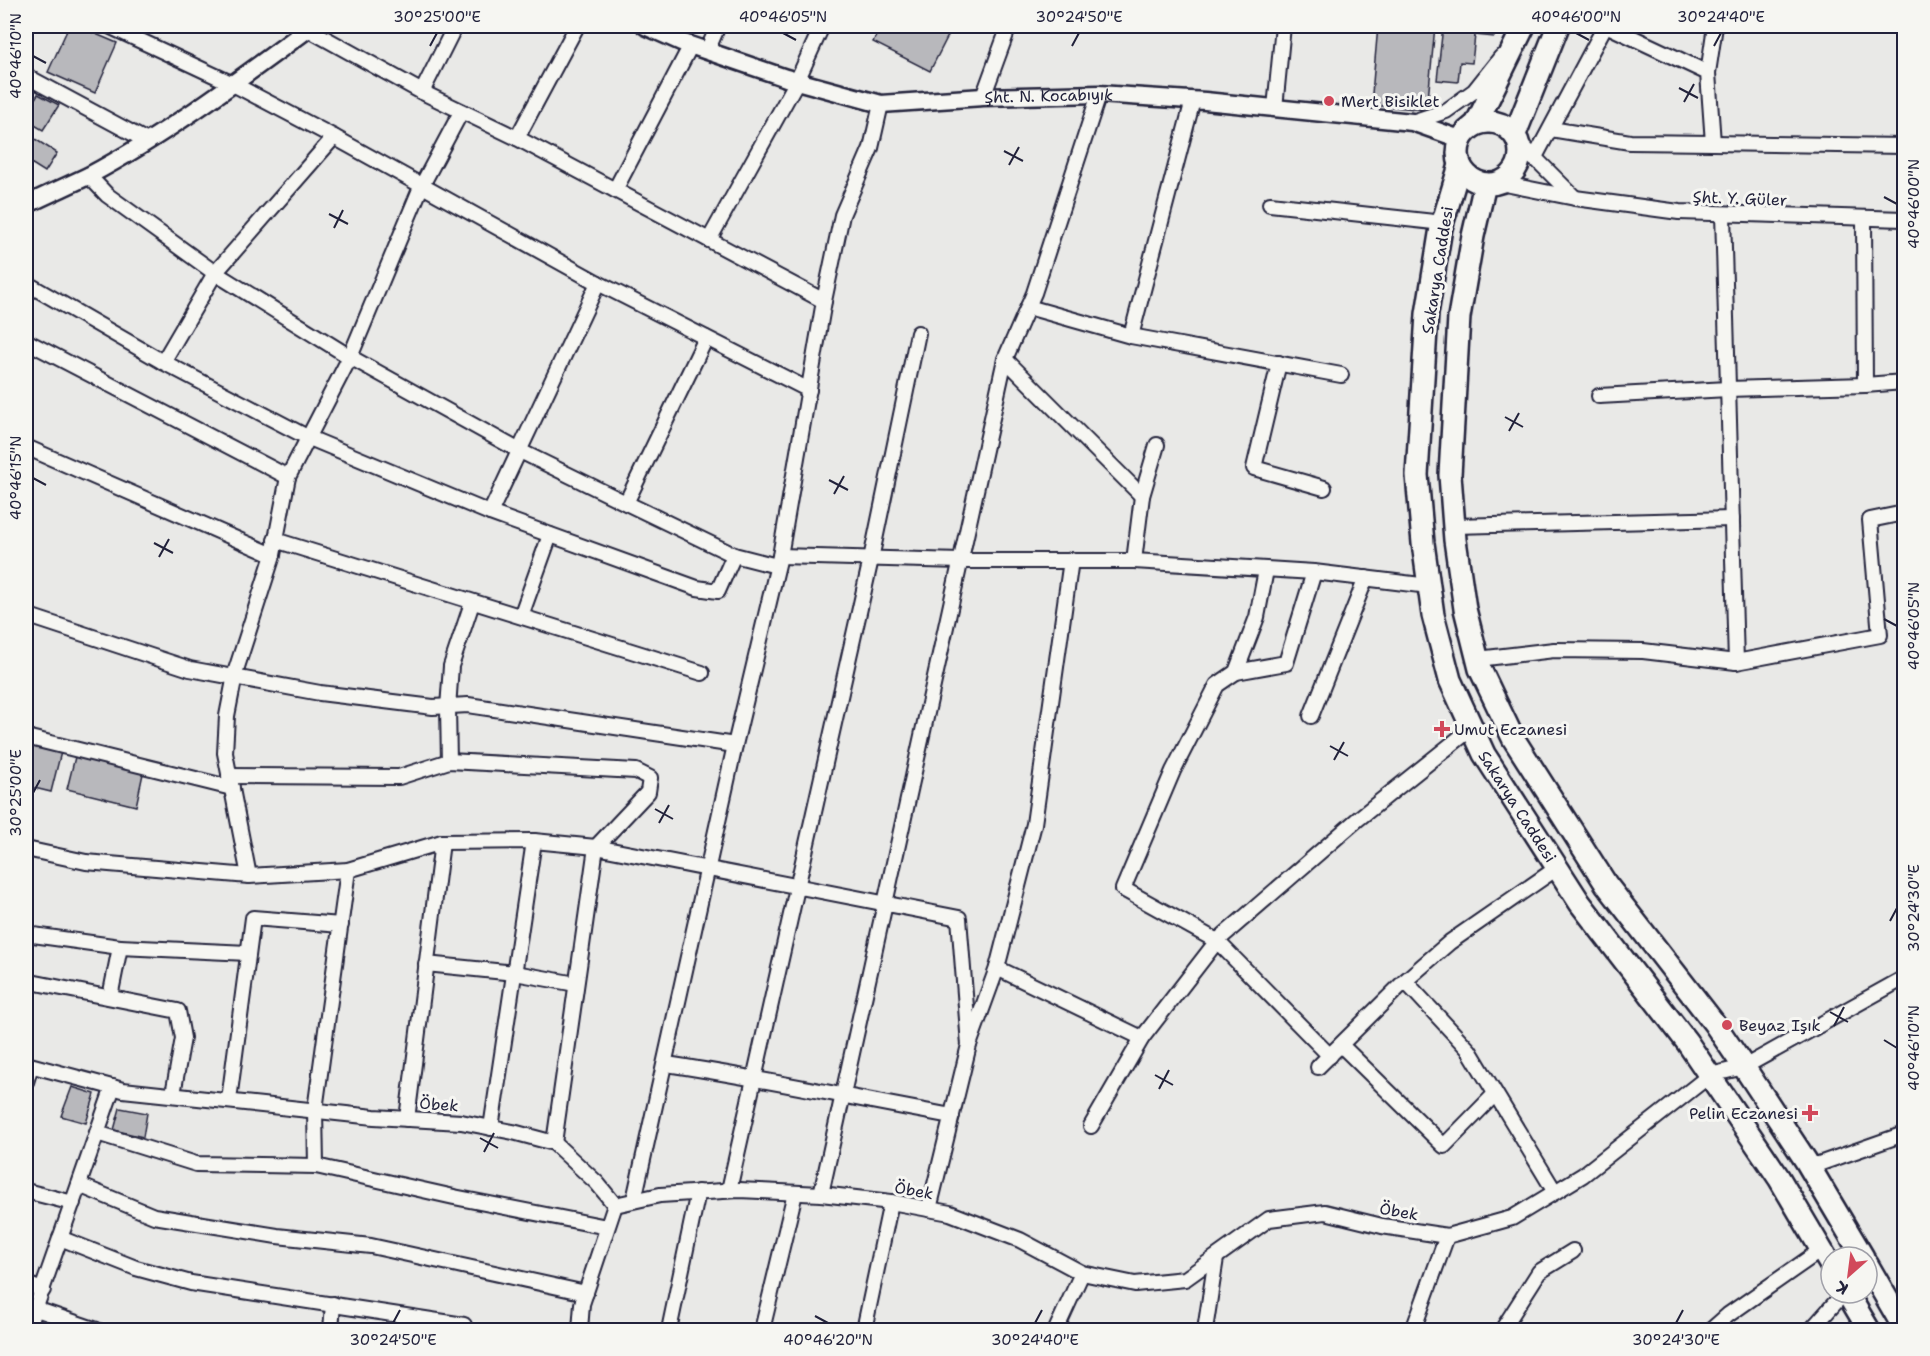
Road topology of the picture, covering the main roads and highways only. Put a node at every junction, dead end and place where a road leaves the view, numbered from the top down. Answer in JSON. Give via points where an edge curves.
{"nodes":[{"id":1,"x":1558,"y":26,"type":"edge"},
{"id":2,"x":1522,"y":29,"type":"edge"},
{"id":3,"x":1476,"y":124,"type":"junction"},
{"id":4,"x":1523,"y":145,"type":"junction"},
{"id":5,"x":1460,"y":165,"type":"junction"},
{"id":6,"x":1493,"y":184,"type":"junction"},
{"id":7,"x":1856,"y":1245,"type":"edge"},
{"id":8,"x":1819,"y":1246,"type":"edge"},
{"id":9,"x":1879,"y":1284,"type":"edge"},
{"id":10,"x":1853,"y":1305,"type":"edge"},
{"id":11,"x":1905,"y":1328,"type":"edge"},
{"id":12,"x":1869,"y":1330,"type":"edge"}],
"edges":[{"from":1,"to":4,"type":"main road"},
{"from":2,"to":3,"type":"main road"},
{"from":3,"to":4,"type":"main road","via":[[1485,121],[1507,126]]},
{"from":3,"to":5,"type":"main road","via":[[1460,139]]},
{"from":4,"to":6,"type":"main road","via":[[1517,169],[1510,178]]},
{"from":5,"to":6,"type":"main road","via":[[1474,181]]},
{"from":5,"to":8,"type":"main road","name":"Sakarya Caddesi","via":[[1443,223],[1427,314],[1417,475],[1433,615],[1450,680],[1484,754],[1557,868],[1710,1075]]},
{"from":6,"to":7,"type":"main road","name":"Sakarya Caddesi","via":[[1473,236],[1459,317],[1450,475],[1465,609],[1480,669],[1513,738],[1600,875],[1714,1023],[1810,1167]]},
{"from":9,"to":11,"type":"main road"},
{"from":10,"to":12,"type":"main road"}]}
